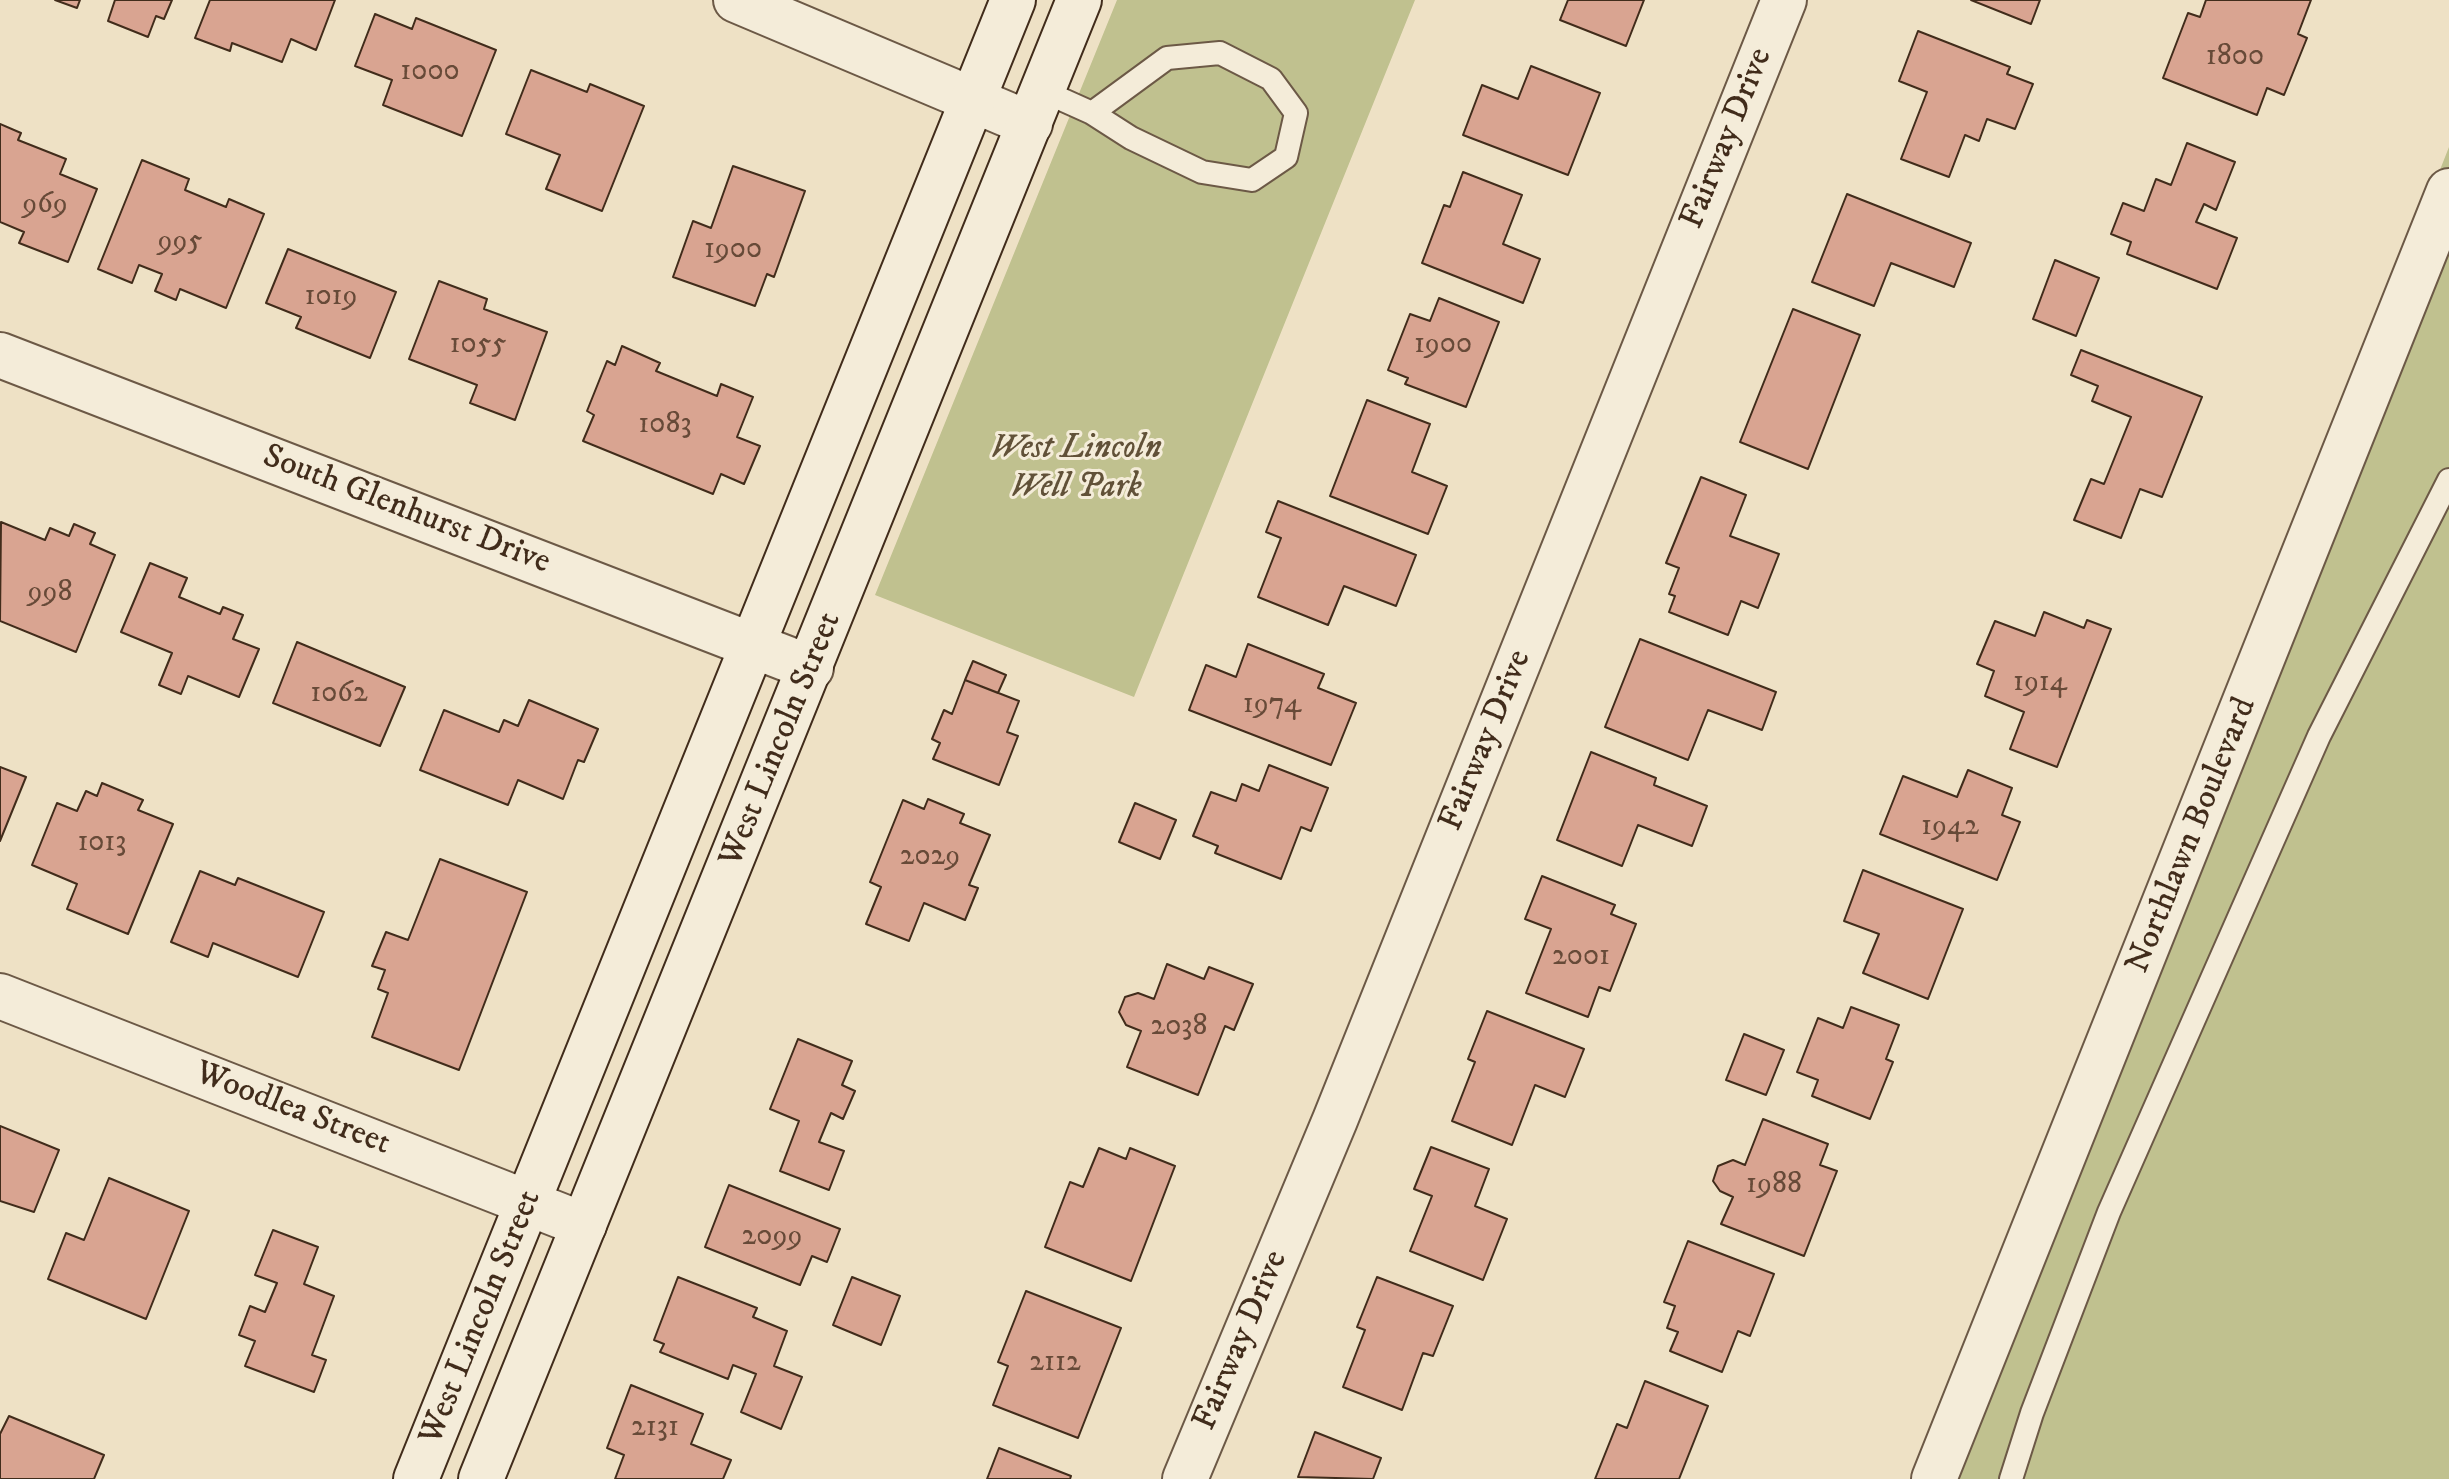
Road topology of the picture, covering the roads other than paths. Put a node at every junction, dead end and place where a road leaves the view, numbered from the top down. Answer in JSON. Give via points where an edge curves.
{"nodes":[{"id":1,"x":736,"y":0,"type":"edge"},
{"id":2,"x":1013,"y":0,"type":"edge"},
{"id":3,"x":1079,"y":0,"type":"edge"},
{"id":4,"x":1784,"y":0,"type":"edge"},
{"id":5,"x":973,"y":102,"type":"junction"},
{"id":6,"x":1036,"y":108,"type":"junction"},
{"id":7,"x":1092,"y":113,"type":"junction"},
{"id":8,"x":2449,"y":191,"type":"edge"},
{"id":9,"x":0,"y":355,"type":"edge"},
{"id":10,"x":2449,"y":480,"type":"edge"},
{"id":11,"x":755,"y":646,"type":"junction"},
{"id":12,"x":811,"y":668,"type":"junction"},
{"id":13,"x":0,"y":996,"type":"edge"},
{"id":14,"x":528,"y":1203,"type":"junction"},
{"id":15,"x":584,"y":1225,"type":"junction"},
{"id":16,"x":416,"y":1479,"type":"edge"},
{"id":17,"x":481,"y":1479,"type":"edge"},
{"id":18,"x":1185,"y":1479,"type":"edge"},
{"id":19,"x":1934,"y":1479,"type":"edge"},
{"id":20,"x":2011,"y":1479,"type":"edge"}],
"edges":[{"from":1,"to":5,"type":"street"},
{"from":2,"to":5,"type":"street","name":"West Lincoln Street"},
{"from":3,"to":6,"type":"street","name":"West Lincoln Street"},
{"from":4,"to":18,"type":"street","name":"Fairway Drive","via":[[1335,1120]]},
{"from":5,"to":6,"type":"street"},
{"from":5,"to":11,"type":"street","name":"West Lincoln Street"},
{"from":6,"to":7,"type":"lane"},
{"from":6,"to":12,"type":"street","name":"West Lincoln Street"},
{"from":7,"to":7,"type":"lane","via":[[1202,172],[1252,180],[1286,157],[1296,113],[1271,79],[1220,53],[1167,58]]},
{"from":8,"to":19,"type":"street","name":"Northlawn Boulevard"},
{"from":9,"to":11,"type":"street","name":"South Glenhurst Drive"},
{"from":10,"to":20,"type":"lane","via":[[2319,736],[2115,1198]]},
{"from":11,"to":12,"type":"street","name":"South Glenhurst Drive"},
{"from":11,"to":14,"type":"street","name":"West Lincoln Street"},
{"from":12,"to":15,"type":"street","name":"West Lincoln Street"},
{"from":13,"to":14,"type":"street","name":"Woodlea Street"},
{"from":14,"to":15,"type":"street","name":"Woodlea Street"},
{"from":14,"to":16,"type":"street","name":"West Lincoln Street"},
{"from":15,"to":17,"type":"street","name":"West Lincoln Street"}]}
